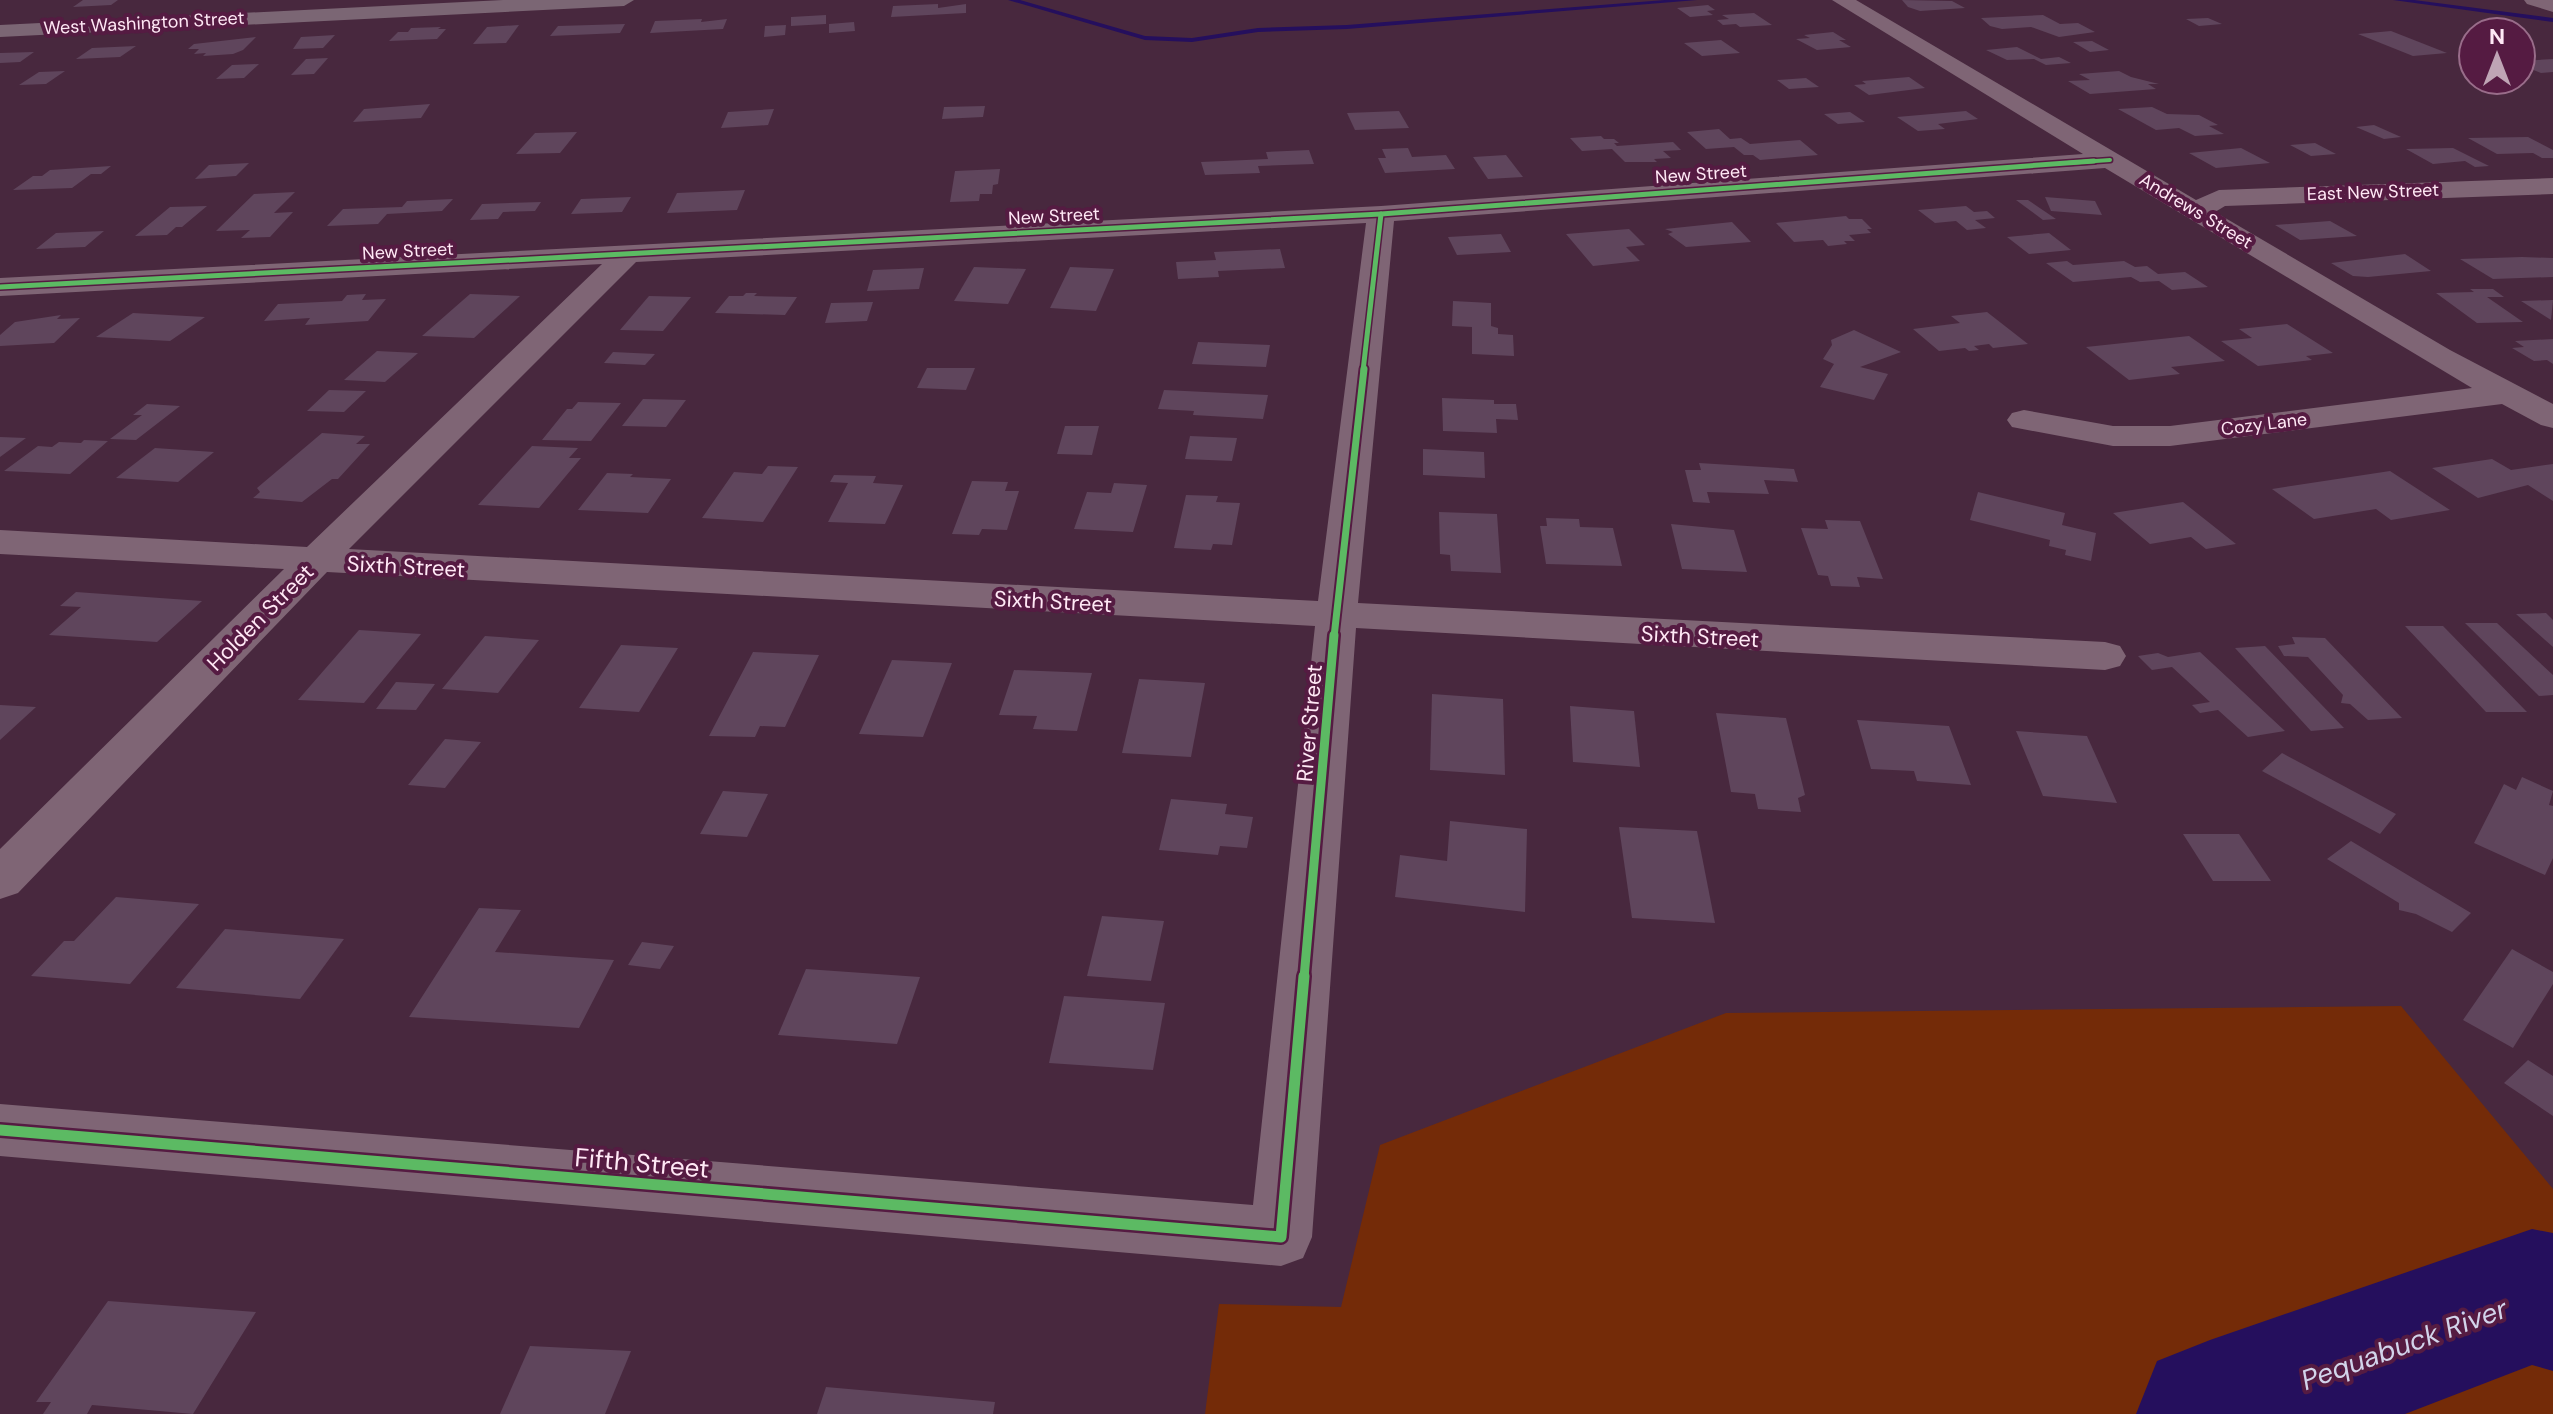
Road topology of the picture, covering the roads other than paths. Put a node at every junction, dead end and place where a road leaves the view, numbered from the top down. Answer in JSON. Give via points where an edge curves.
{"nodes":[{"id":1,"x":624,"y":0,"type":"edge"},
{"id":2,"x":1842,"y":0,"type":"edge"},
{"id":3,"x":2534,"y":0,"type":"edge"},
{"id":4,"x":485,"y":4,"type":"edge"},
{"id":5,"x":2553,"y":6,"type":"edge"},
{"id":6,"x":0,"y":31,"type":"edge"},
{"id":7,"x":2110,"y":160,"type":"junction"},
{"id":8,"x":2553,"y":186,"type":"edge"},
{"id":9,"x":2197,"y":211,"type":"junction"},
{"id":10,"x":1381,"y":214,"type":"junction"},
{"id":11,"x":626,"y":256,"type":"junction"},
{"id":12,"x":0,"y":287,"type":"edge"},
{"id":13,"x":2505,"y":394,"type":"junction"},
{"id":14,"x":2553,"y":418,"type":"edge"},
{"id":15,"x":2024,"y":420,"type":"dead end"},
{"id":16,"x":0,"y":542,"type":"edge"},
{"id":17,"x":315,"y":561,"type":"junction"},
{"id":18,"x":1336,"y":617,"type":"junction"},
{"id":19,"x":2105,"y":656,"type":"dead end"},
{"id":20,"x":0,"y":880,"type":"edge"},
{"id":21,"x":0,"y":1130,"type":"edge"},
{"id":22,"x":1281,"y":1237,"type":"joint"}],
"edges":[{"from":1,"to":4,"type":"main road","name":"West Washington Street"},
{"from":2,"to":7,"type":"street","name":"Andrews Street"},
{"from":3,"to":5,"type":"street"},
{"from":4,"to":6,"type":"main road","name":"West Washington Street"},
{"from":7,"to":9,"type":"street","name":"Andrews Street"},
{"from":7,"to":10,"type":"street","name":"New Street"},
{"from":8,"to":9,"type":"street","name":"East New Street","via":[[2219,198]]},
{"from":9,"to":13,"type":"street","name":"Andrews Street"},
{"from":10,"to":11,"type":"street","name":"New Street"},
{"from":10,"to":18,"type":"street","name":"River Street"},
{"from":11,"to":12,"type":"street","name":"New Street"},
{"from":11,"to":17,"type":"street","name":"Holden Street"},
{"from":13,"to":14,"type":"street","name":"Andrews Street"},
{"from":13,"to":15,"type":"street","name":"Cozy Lane","via":[[2170,436],[2113,436]]},
{"from":16,"to":17,"type":"street","name":"Sixth Street"},
{"from":17,"to":18,"type":"street","name":"Sixth Street"},
{"from":17,"to":20,"type":"street","name":"Holden Street"},
{"from":18,"to":19,"type":"street","name":"Sixth Street"},
{"from":18,"to":22,"type":"street","name":"River Street"},
{"from":21,"to":22,"type":"street","name":"Fifth Street"}]}
